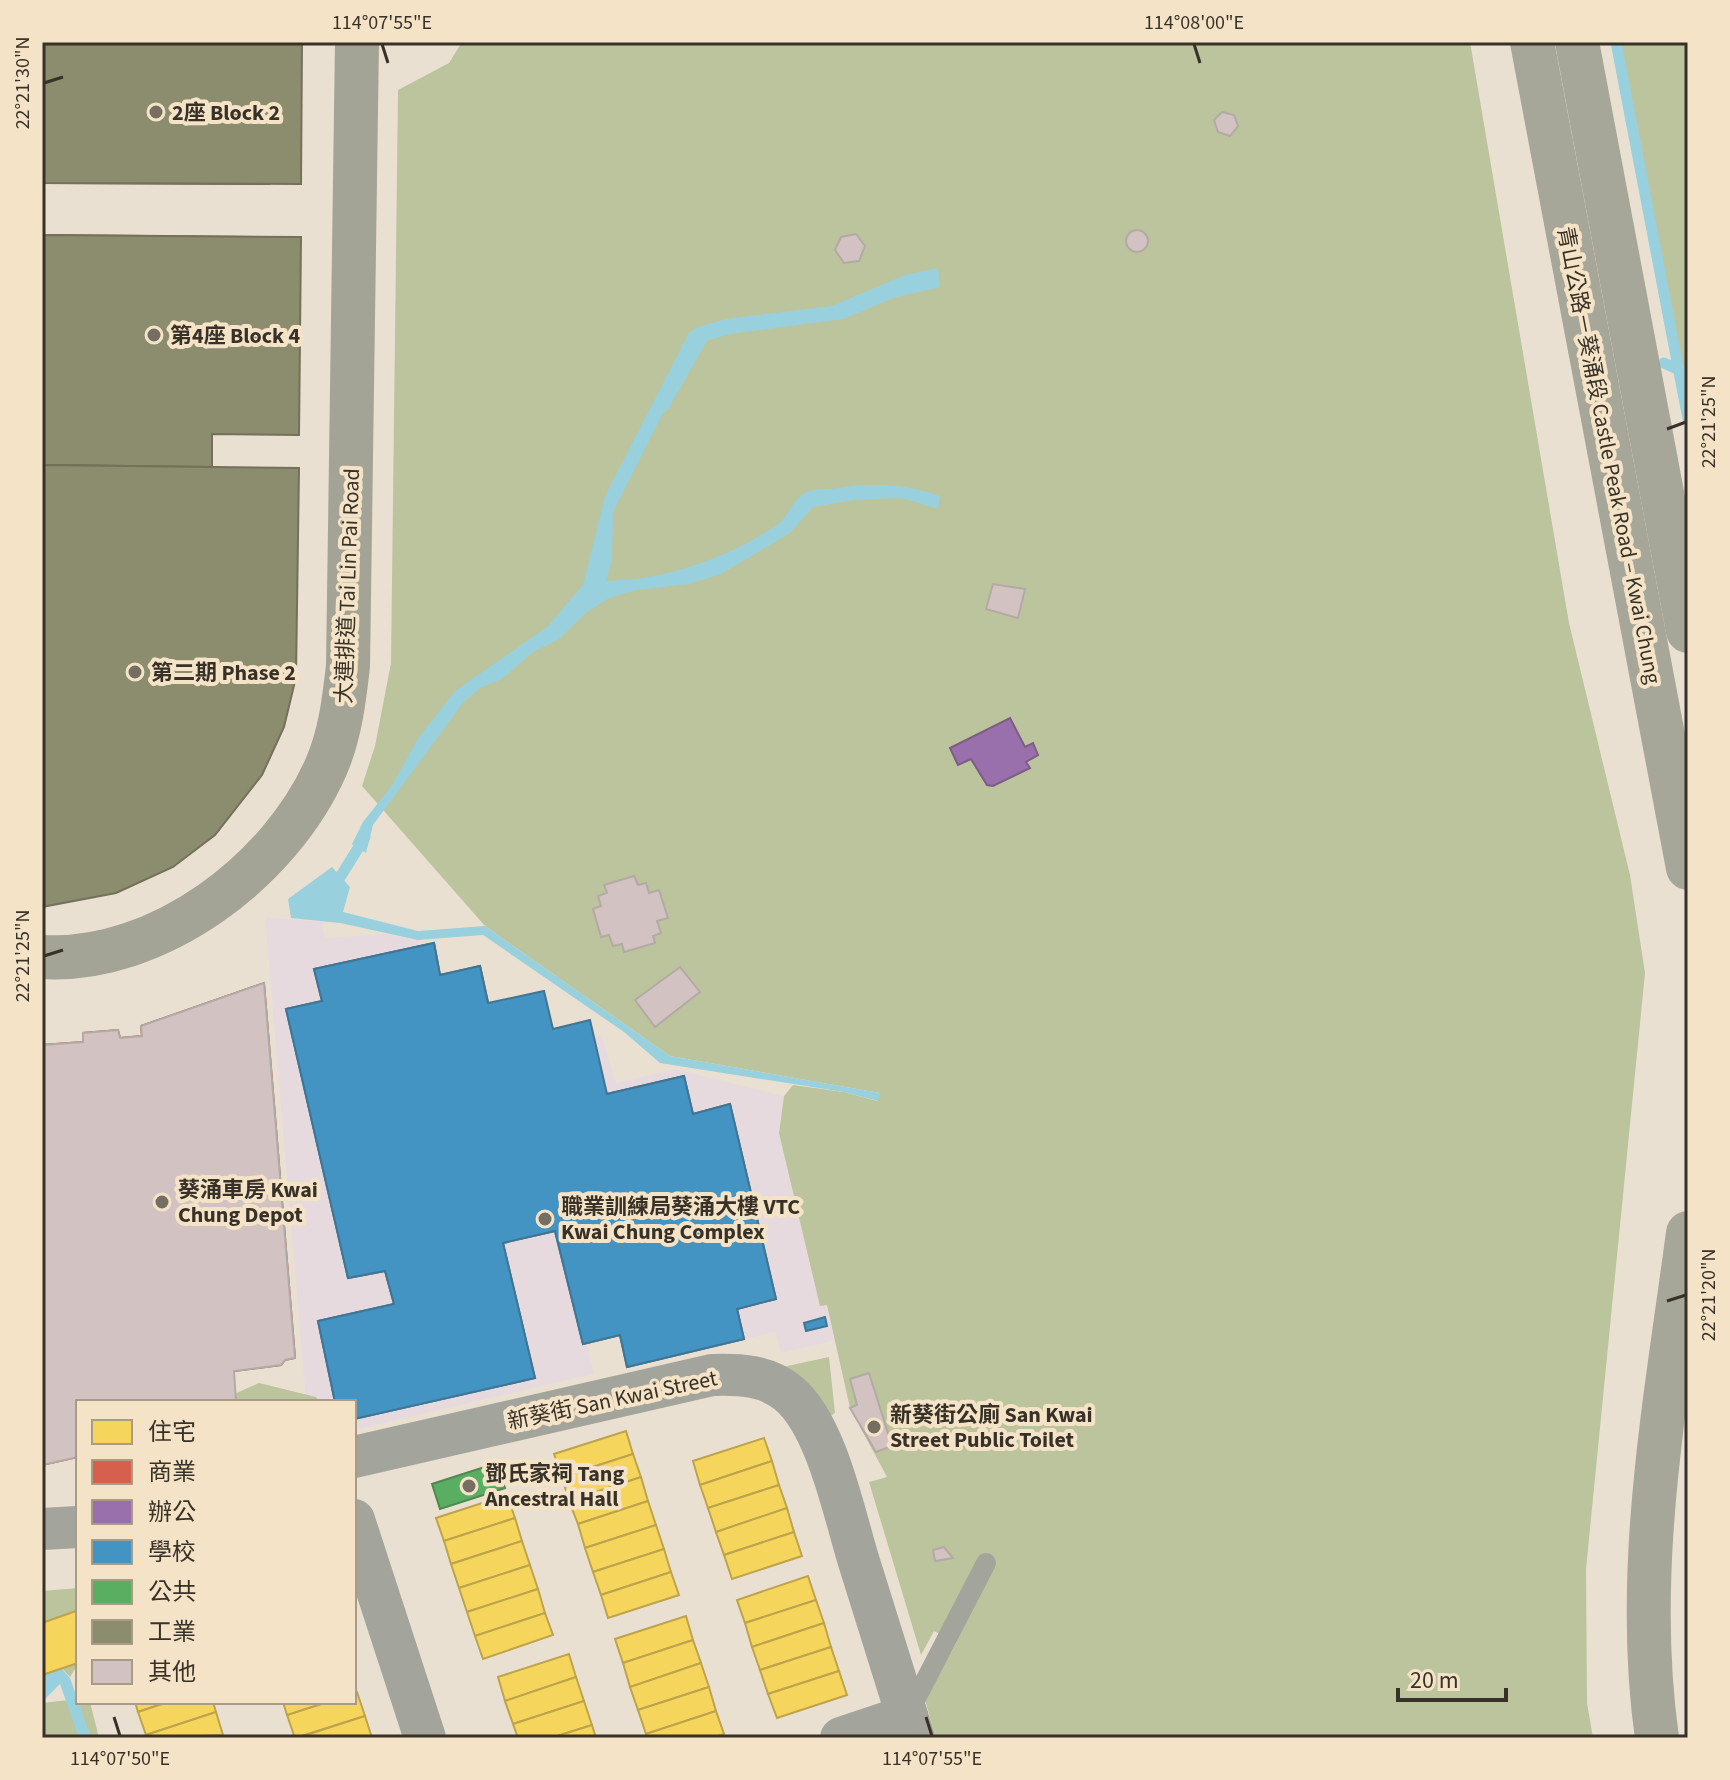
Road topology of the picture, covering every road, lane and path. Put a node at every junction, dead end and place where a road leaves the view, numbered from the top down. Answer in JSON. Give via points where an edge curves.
{"nodes":[{"id":1,"x":357,"y":42,"type":"edge"},
{"id":2,"x":1532,"y":42,"type":"edge"},
{"id":3,"x":1577,"y":42,"type":"edge"},
{"id":4,"x":1688,"y":631,"type":"edge"},
{"id":5,"x":1688,"y":868,"type":"edge"},
{"id":6,"x":42,"y":957,"type":"edge"},
{"id":7,"x":1688,"y":1233,"type":"edge"},
{"id":8,"x":356,"y":1457,"type":"edge"},
{"id":9,"x":356,"y":1526,"type":"edge"},
{"id":10,"x":76,"y":1527,"type":"edge"},
{"id":11,"x":42,"y":1529,"type":"edge"},
{"id":12,"x":986,"y":1563,"type":"dead end"},
{"id":13,"x":910,"y":1727,"type":"edge"},
{"id":14,"x":425,"y":1738,"type":"edge"},
{"id":15,"x":841,"y":1738,"type":"edge"},
{"id":16,"x":1657,"y":1738,"type":"edge"}],
"edges":[{"from":1,"to":6,"type":"street","name":"大連排道 Tai Lin Pai Road","via":[[348,666],[335,742],[293,825],[215,901],[109,951]]},
{"from":2,"to":5,"type":"main road","name":"青山公路－葵涌段 Castle Peak Road – Kwai Chung"},
{"from":3,"to":4,"type":"main road","name":"青山公路－葵涌段 Castle Peak Road – Kwai Chung"},
{"from":7,"to":16,"type":"main road","via":[[1651,1529],[1649,1626]]},
{"from":8,"to":13,"type":"street","name":"新葵街 San Kwai Street","via":[[712,1375],[767,1380],[807,1414],[827,1460]]},
{"from":9,"to":14,"type":"street"},
{"from":10,"to":11,"type":"street"},
{"from":12,"to":13,"type":"lane"},
{"from":13,"to":15,"type":"street"}]}
